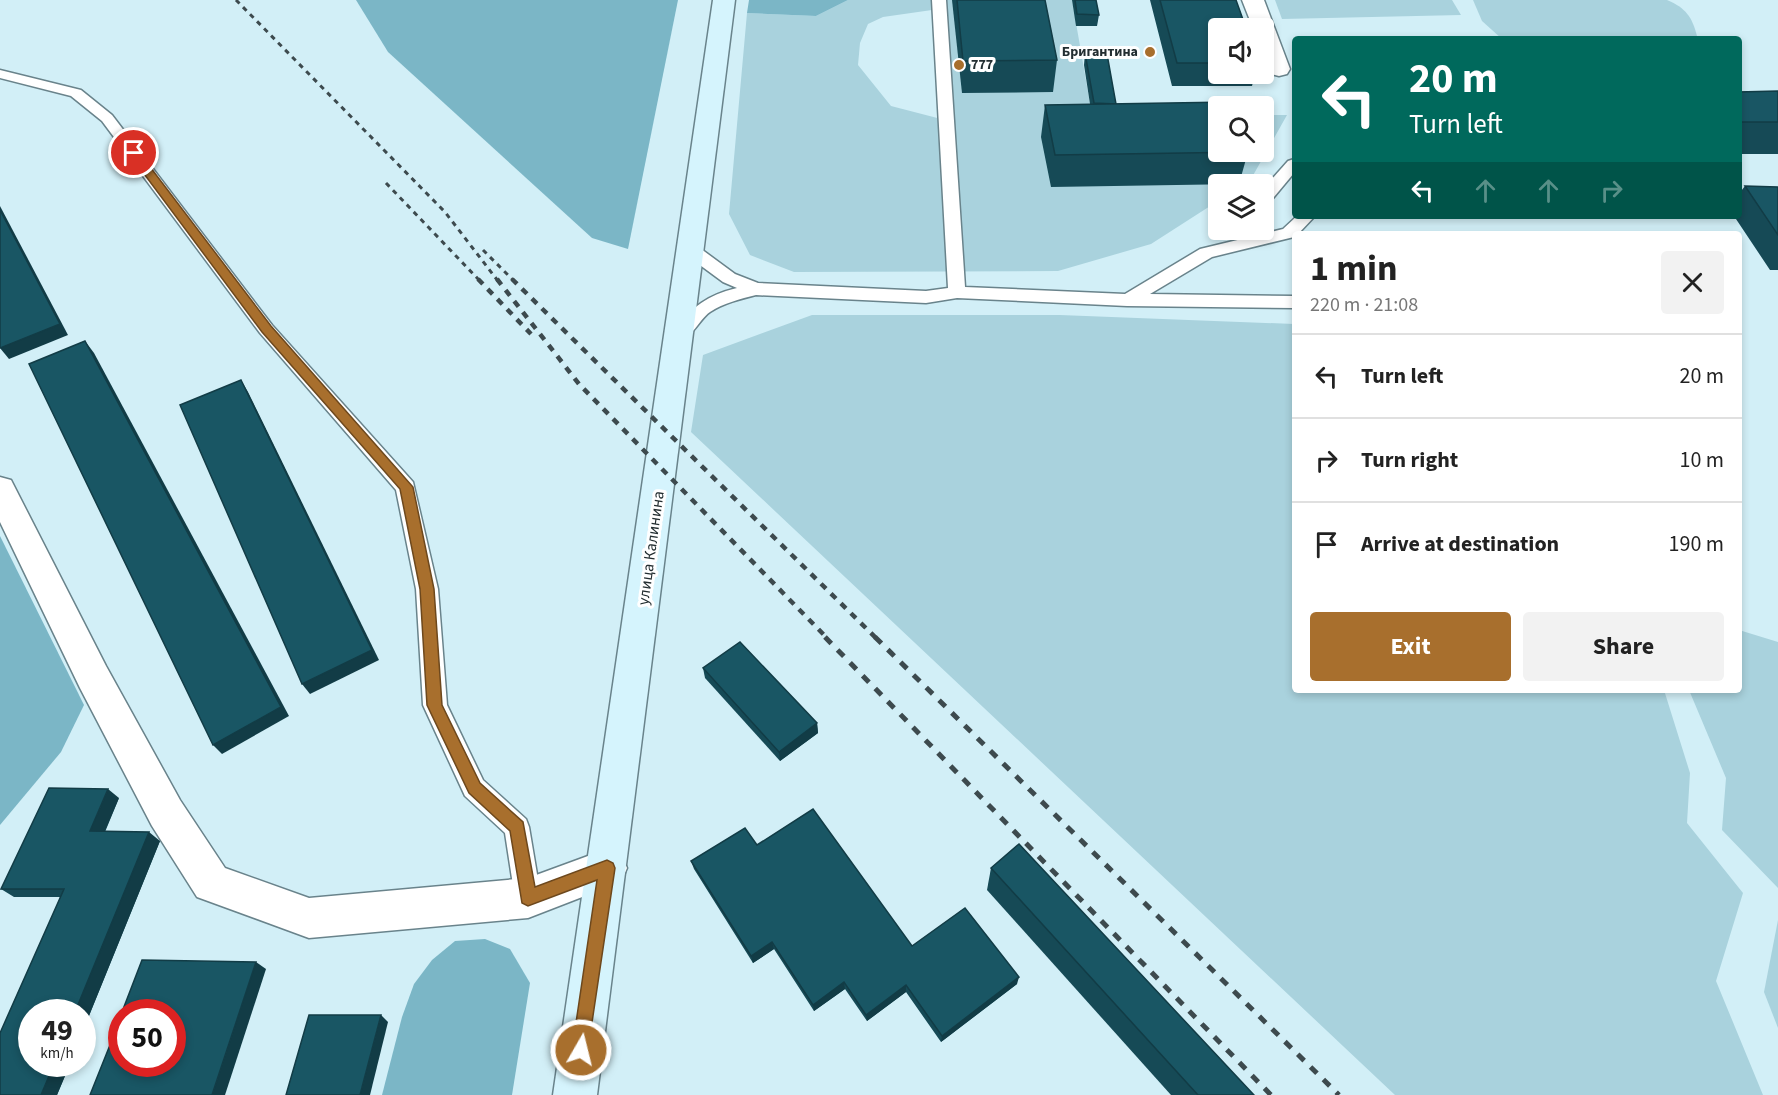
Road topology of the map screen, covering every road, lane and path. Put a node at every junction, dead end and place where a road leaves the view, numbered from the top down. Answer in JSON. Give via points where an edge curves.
{"nodes":[{"id":1,"x":724,"y":0,"type":"edge"},
{"id":2,"x":939,"y":0,"type":"edge"},
{"id":3,"x":1253,"y":0,"type":"edge"},
{"id":4,"x":1279,"y":69,"type":"dead end"},
{"id":5,"x":0,"y":74,"type":"edge"},
{"id":6,"x":1292,"y":166,"type":"edge"},
{"id":7,"x":1274,"y":187,"type":"edge"},
{"id":8,"x":1304,"y":219,"type":"edge"},
{"id":9,"x":1221,"y":240,"type":"edge"},
{"id":10,"x":691,"y":250,"type":"junction"},
{"id":11,"x":1206,"y":253,"type":"junction"},
{"id":12,"x":756,"y":289,"type":"junction"},
{"id":13,"x":957,"y":292,"type":"junction"},
{"id":14,"x":1127,"y":300,"type":"junction"},
{"id":15,"x":1292,"y":302,"type":"edge"},
{"id":16,"x":679,"y":334,"type":"junction"},
{"id":17,"x":0,"y":489,"type":"edge"},
{"id":18,"x":607,"y":868,"type":"junction"},
{"id":19,"x":528,"y":898,"type":"junction"},
{"id":20,"x":575,"y":1095,"type":"edge"}],
"edges":[{"from":1,"to":10,"type":"main road","name":"улица Калинина"},
{"from":2,"to":13,"type":"lane"},
{"from":3,"to":4,"type":"street"},
{"from":5,"to":19,"type":"lane","via":[[76,93],[107,118],[267,329],[406,487],[427,589],[435,705],[474,788],[518,827]]},
{"from":6,"to":7,"type":"lane"},
{"from":8,"to":11,"type":"lane","via":[[1289,233]]},
{"from":9,"to":11,"type":"lane"},
{"from":10,"to":12,"type":"lane","via":[[729,278]]},
{"from":10,"to":16,"type":"main road","name":"улица Калинина"},
{"from":11,"to":14,"type":"lane"},
{"from":12,"to":13,"type":"lane","via":[[926,297]]},
{"from":12,"to":16,"type":"lane","via":[[725,297],[702,309]]},
{"from":13,"to":14,"type":"lane"},
{"from":14,"to":15,"type":"lane"},
{"from":16,"to":18,"type":"main road","name":"улица Калинина"},
{"from":17,"to":19,"type":"street","via":[[165,813],[211,883],[309,918]]},
{"from":18,"to":19,"type":"street"},
{"from":18,"to":20,"type":"main road","name":"улица Калинина"}]}
